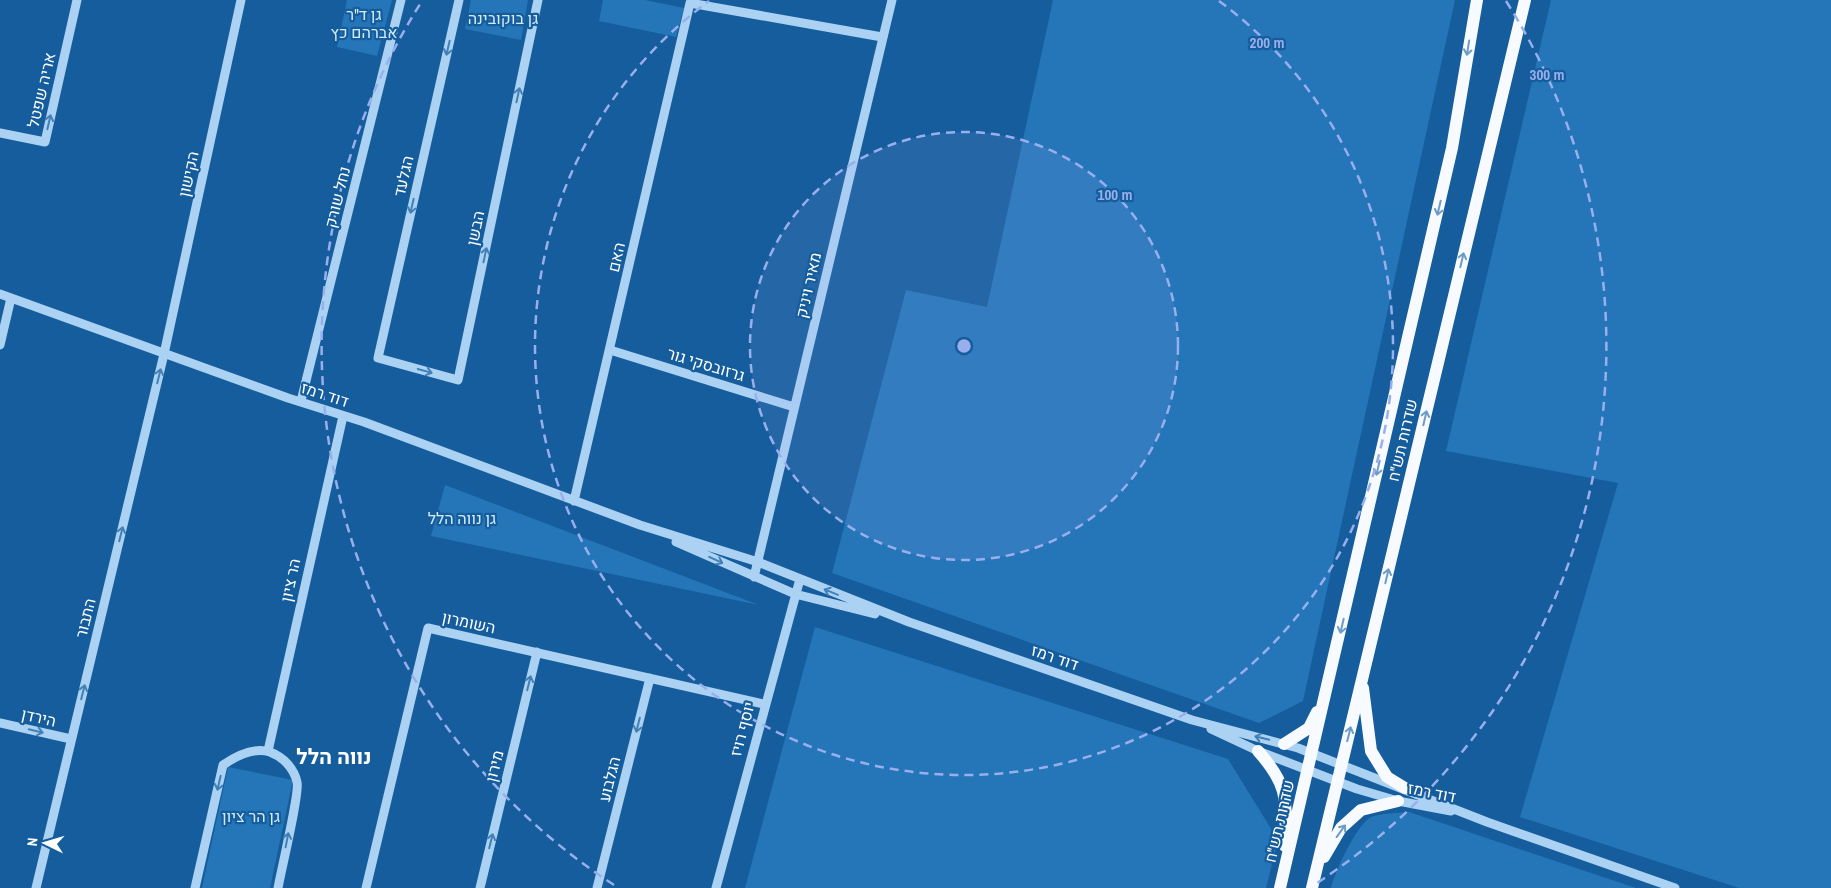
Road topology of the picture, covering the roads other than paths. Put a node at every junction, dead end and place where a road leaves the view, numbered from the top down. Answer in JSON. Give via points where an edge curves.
{"nodes":[{"id":1,"x":78,"y":0,"type":"edge"},
{"id":2,"x":241,"y":0,"type":"edge"},
{"id":3,"x":401,"y":0,"type":"edge"},
{"id":4,"x":459,"y":0,"type":"edge"},
{"id":5,"x":538,"y":0,"type":"edge"},
{"id":6,"x":892,"y":0,"type":"edge"},
{"id":7,"x":1477,"y":0,"type":"edge"},
{"id":8,"x":1525,"y":0,"type":"edge"},
{"id":9,"x":882,"y":37,"type":"junction"},
{"id":10,"x":0,"y":133,"type":"edge"},
{"id":11,"x":0,"y":294,"type":"edge"},
{"id":12,"x":11,"y":298,"type":"junction"},
{"id":13,"x":0,"y":345,"type":"edge"},
{"id":14,"x":610,"y":350,"type":"junction"},
{"id":15,"x":164,"y":354,"type":"junction"},
{"id":16,"x":378,"y":358,"type":"joint"},
{"id":17,"x":301,"y":401,"type":"junction"},
{"id":18,"x":794,"y":406,"type":"junction"},
{"id":19,"x":343,"y":416,"type":"junction"},
{"id":20,"x":574,"y":501,"type":"junction"},
{"id":21,"x":640,"y":525,"type":"junction"},
{"id":22,"x":758,"y":562,"type":"junction"},
{"id":23,"x":754,"y":577,"type":"junction"},
{"id":24,"x":800,"y":579,"type":"junction"},
{"id":25,"x":795,"y":594,"type":"junction"},
{"id":26,"x":909,"y":622,"type":"junction"},
{"id":27,"x":537,"y":652,"type":"junction"},
{"id":28,"x":650,"y":678,"type":"junction"},
{"id":29,"x":1362,"y":679,"type":"junction"},
{"id":30,"x":1326,"y":694,"type":"junction"},
{"id":31,"x":764,"y":704,"type":"junction"},
{"id":32,"x":1192,"y":720,"type":"junction"},
{"id":33,"x":0,"y":723,"type":"edge"},
{"id":34,"x":71,"y":739,"type":"junction"},
{"id":35,"x":1284,"y":744,"type":"junction"},
{"id":36,"x":268,"y":751,"type":"junction"},
{"id":37,"x":1258,"y":751,"type":"junction"},
{"id":38,"x":1312,"y":753,"type":"junction"},
{"id":39,"x":1341,"y":765,"type":"junction"},
{"id":40,"x":1308,"y":770,"type":"junction"},
{"id":41,"x":1338,"y":781,"type":"junction"},
{"id":42,"x":1405,"y":788,"type":"junction"},
{"id":43,"x":1398,"y":801,"type":"junction"},
{"id":44,"x":1470,"y":815,"type":"junction"},
{"id":45,"x":1284,"y":871,"type":"junction"},
{"id":46,"x":1316,"y":872,"type":"junction"},
{"id":47,"x":36,"y":888,"type":"edge"},
{"id":48,"x":195,"y":888,"type":"edge"},
{"id":49,"x":278,"y":888,"type":"edge"},
{"id":50,"x":366,"y":888,"type":"edge"},
{"id":51,"x":480,"y":888,"type":"edge"},
{"id":52,"x":597,"y":888,"type":"edge"},
{"id":53,"x":716,"y":888,"type":"edge"},
{"id":54,"x":1280,"y":888,"type":"edge"},
{"id":55,"x":1312,"y":888,"type":"edge"},
{"id":56,"x":1675,"y":888,"type":"edge"}],
"edges":[{"from":10,"to":1,"type":"street","name":"אריה שפטל","one_way":true,"via":[[45,142]]},
{"from":2,"to":15,"type":"street","name":"הקישון"},
{"from":3,"to":17,"type":"street","name":"נחל שורק"},
{"from":4,"to":16,"type":"street","name":"הגלעד","one_way":true},
{"from":16,"to":5,"type":"street","name":"הבשן","one_way":true,"via":[[458,380]]},
{"from":6,"to":9,"type":"street","name":"מאיר ויניק"},
{"from":7,"to":30,"type":"main road","name":"שדרות תש\"ח","one_way":true,"via":[[1452,148]]},
{"from":29,"to":8,"type":"main road","name":"שדרות תש\"ח","one_way":true},
{"from":9,"to":14,"type":"street","name":"האם","via":[[690,3]]},
{"from":9,"to":18,"type":"street","name":"מאיר ויניק"},
{"from":11,"to":12,"type":"street","name":"דוד רמז"},
{"from":12,"to":13,"type":"street"},
{"from":12,"to":15,"type":"street","name":"דוד רמז"},
{"from":14,"to":18,"type":"street","name":"גרזובסקי גור"},
{"from":14,"to":20,"type":"street","name":"האם"},
{"from":15,"to":17,"type":"street","name":"דוד רמז"},
{"from":34,"to":15,"type":"street","name":"התבור","one_way":true},
{"from":17,"to":19,"type":"street","name":"דוד רמז"},
{"from":18,"to":22,"type":"street","name":"מאיר ויניק"},
{"from":19,"to":20,"type":"street","name":"דוד רמז"},
{"from":19,"to":36,"type":"street","name":"הר ציון"},
{"from":20,"to":21,"type":"street","name":"דוד רמז"},
{"from":21,"to":22,"type":"street","name":"דוד רמז"},
{"from":21,"to":23,"type":"street","name":"דוד רמז","one_way":true},
{"from":22,"to":23,"type":"street","name":"מאיר ויניק"},
{"from":22,"to":24,"type":"street","name":"דוד רמז"},
{"from":23,"to":25,"type":"street","name":"דוד רמז"},
{"from":24,"to":25,"type":"street","name":"יוסף רויז"},
{"from":26,"to":24,"type":"street","name":"דוד רמז","one_way":true},
{"from":25,"to":26,"type":"street","name":"דוד רמז"},
{"from":25,"to":31,"type":"street","name":"יוסף רויז"},
{"from":26,"to":32,"type":"street","name":"דוד רמז"},
{"from":27,"to":28,"type":"street","name":"השומרון"},
{"from":27,"to":50,"type":"street","name":"השומרון","via":[[428,628]]},
{"from":51,"to":27,"type":"street","name":"מירון","one_way":true},
{"from":28,"to":31,"type":"street","name":"השומרון"},
{"from":28,"to":52,"type":"street","name":"הגלבוע","one_way":true},
{"from":39,"to":29,"type":"main road","name":"שדרות תש\"ח","one_way":true},
{"from":29,"to":42,"type":"main road","via":[[1371,752],[1387,777]]},
{"from":30,"to":35,"type":"main road","via":[[1309,728]]},
{"from":30,"to":38,"type":"main road","name":"שדרות תש\"ח"},
{"from":31,"to":53,"type":"street","name":"יוסף רויז"},
{"from":35,"to":32,"type":"street","name":"דוד רמז","one_way":true},
{"from":32,"to":37,"type":"street","name":"דוד רמז"},
{"from":33,"to":34,"type":"street","name":"הירדן","one_way":true},
{"from":34,"to":47,"type":"street","name":"התבור"},
{"from":35,"to":38,"type":"street","name":"דוד רמז"},
{"from":36,"to":48,"type":"street","one_way":true,"via":[[240,755],[223,766]]},
{"from":49,"to":36,"type":"street","one_way":true,"via":[[298,783],[282,758]]},
{"from":37,"to":40,"type":"street","name":"דוד רמז"},
{"from":37,"to":45,"type":"main road","via":[[1274,769],[1286,797]]},
{"from":38,"to":39,"type":"street","name":"דוד רמז"},
{"from":38,"to":40,"type":"main road","name":"שדרות תש\"ח"},
{"from":39,"to":41,"type":"main road","name":"שדרות תש\"ח"},
{"from":39,"to":42,"type":"street","name":"דוד רמז"},
{"from":40,"to":41,"type":"street","name":"דוד רמז"},
{"from":40,"to":45,"type":"main road","name":"שדרות תש\"ח"},
{"from":41,"to":43,"type":"street","name":"דוד רמז"},
{"from":41,"to":46,"type":"main road","name":"שדרות תש\"ח"},
{"from":42,"to":44,"type":"street","name":"דוד רמז"},
{"from":43,"to":44,"type":"street","name":"דוד רמז"},
{"from":46,"to":43,"type":"main road","one_way":true,"via":[[1341,828],[1361,810]]},
{"from":44,"to":56,"type":"street","name":"דוד רמז"},
{"from":45,"to":54,"type":"main road","name":"שדרות תש\"ח"},
{"from":46,"to":55,"type":"main road","name":"שדרות תש\"ח"}]}
